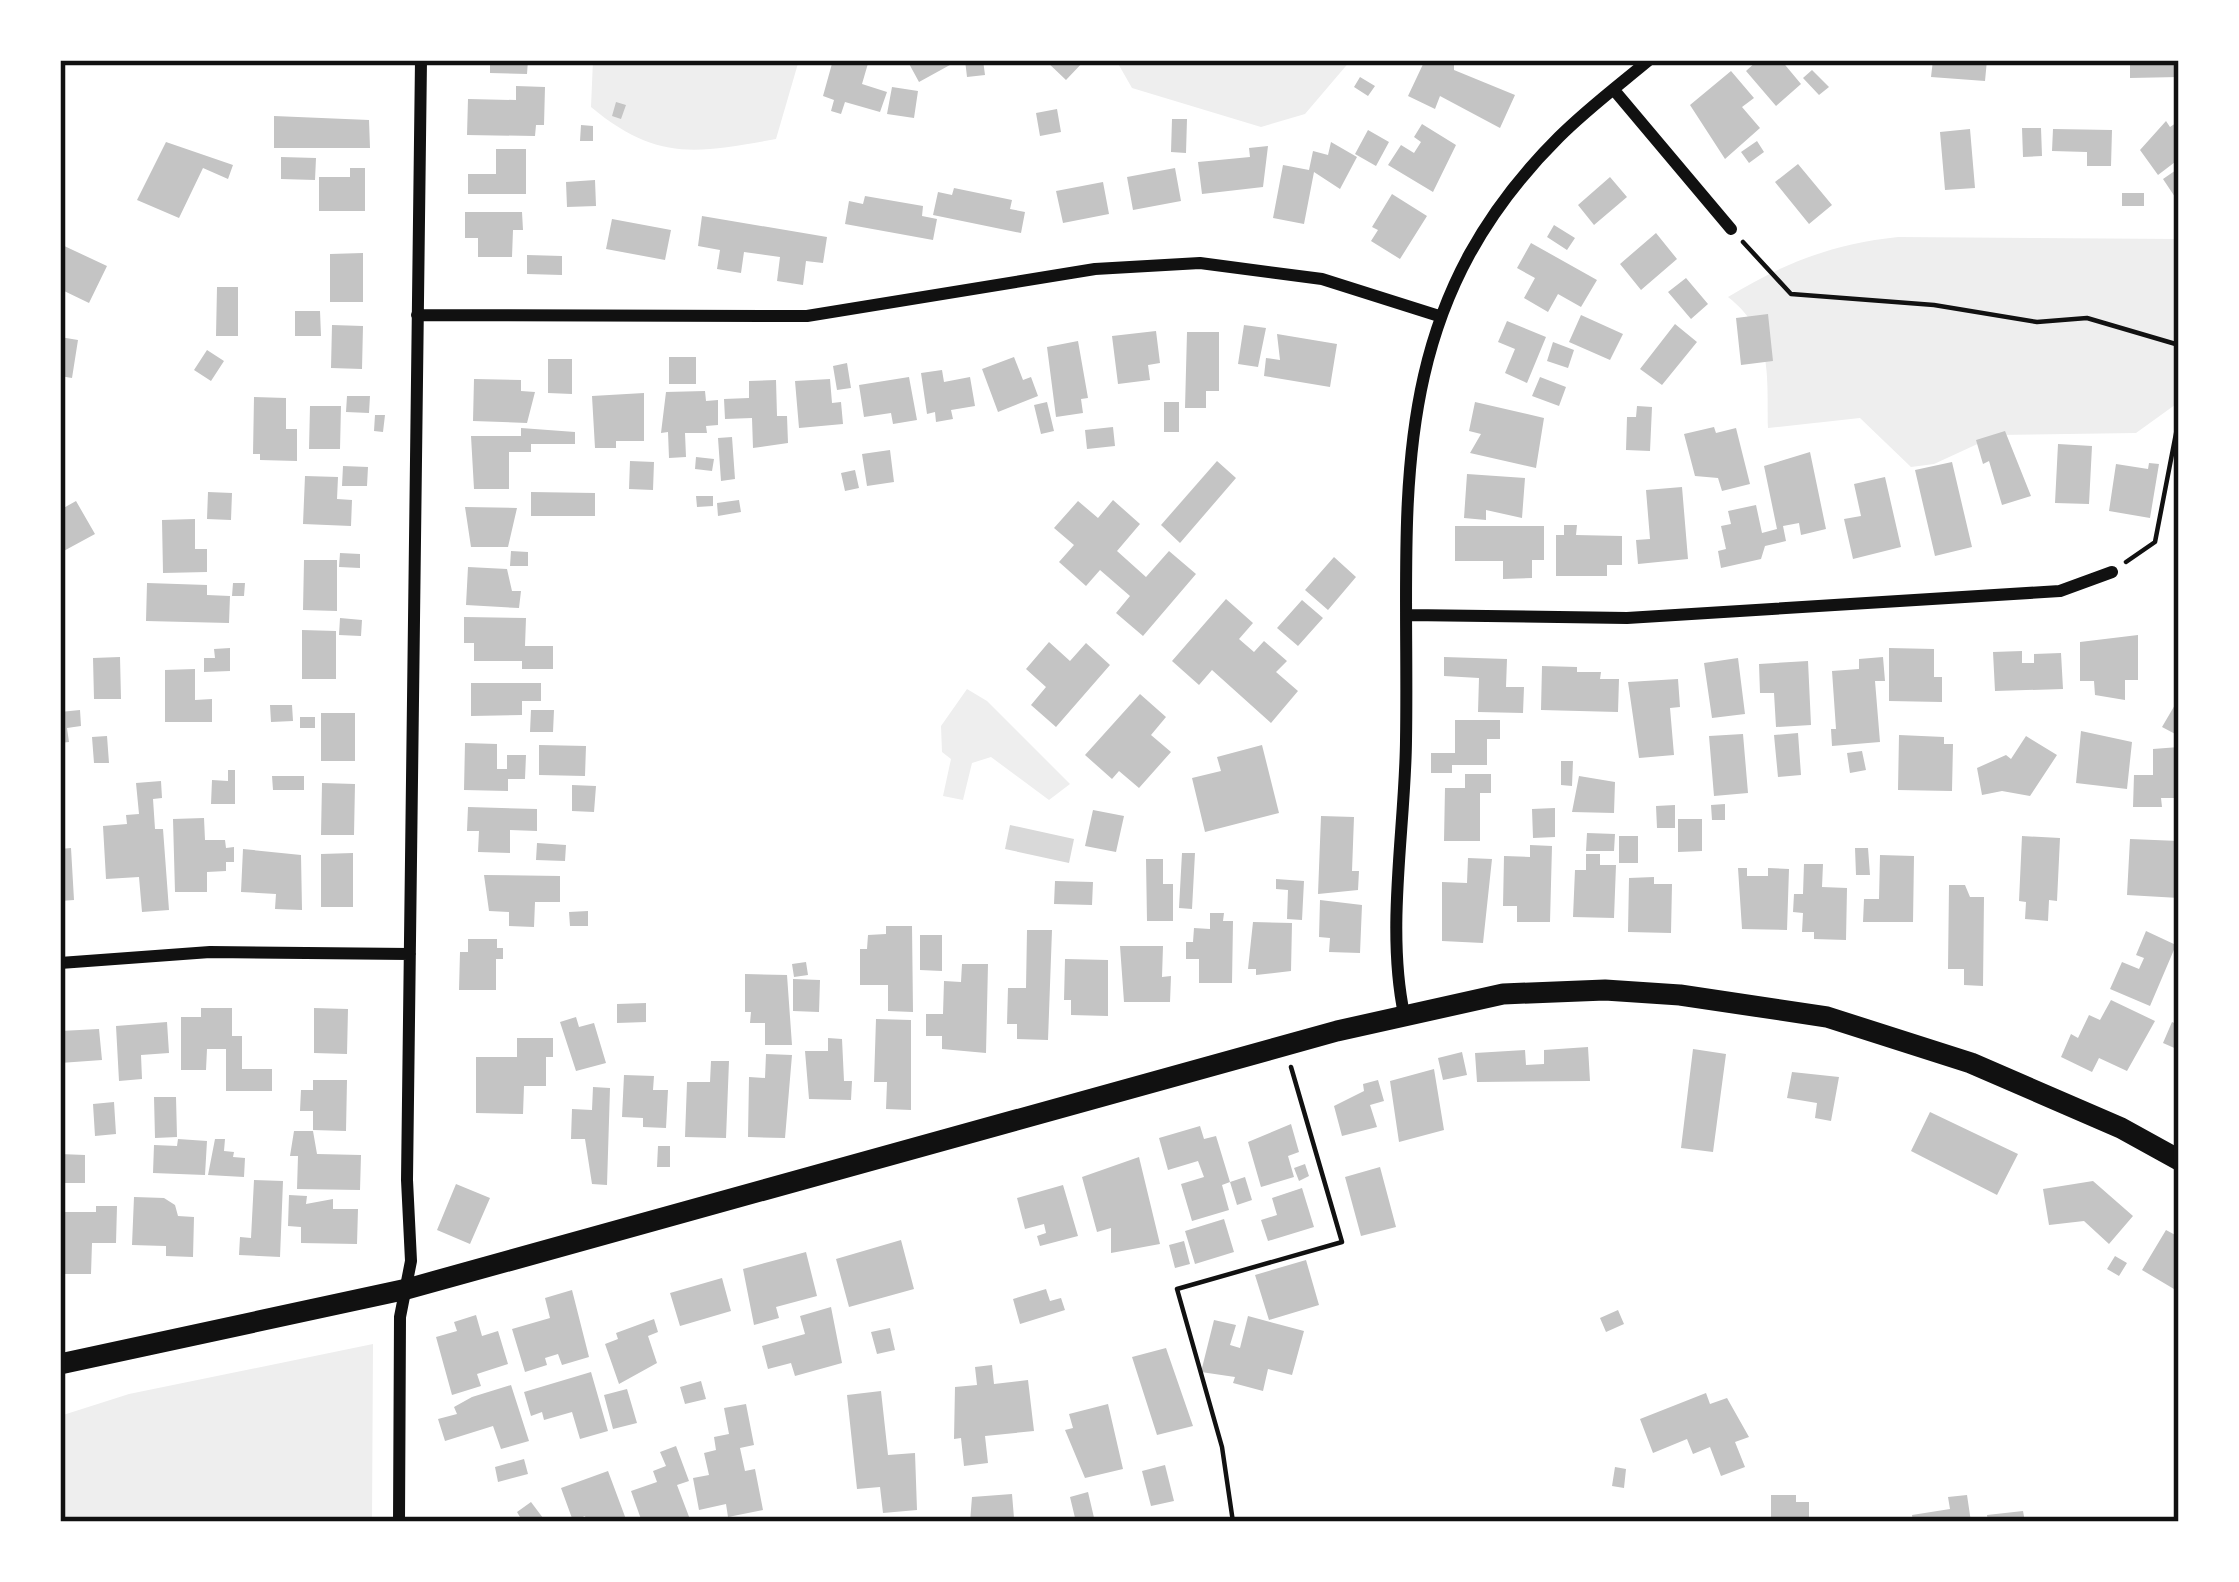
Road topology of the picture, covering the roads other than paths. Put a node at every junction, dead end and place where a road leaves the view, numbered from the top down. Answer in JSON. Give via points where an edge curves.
{"nodes":[{"id":1,"x":421,"y":60,"type":"edge"},
{"id":2,"x":1649,"y":60,"type":"edge"},
{"id":3,"x":1614,"y":90,"type":"junction"},
{"id":4,"x":1731,"y":229,"type":"road end"},
{"id":5,"x":417,"y":315,"type":"junction"},
{"id":6,"x":1439,"y":316,"type":"junction"},
{"id":7,"x":2112,"y":572,"type":"road end"},
{"id":8,"x":1408,"y":615,"type":"junction"},
{"id":9,"x":410,"y":954,"type":"junction"},
{"id":10,"x":60,"y":963,"type":"edge"},
{"id":11,"x":1404,"y":1014,"type":"junction"},
{"id":12,"x":2179,"y":1160,"type":"edge"},
{"id":13,"x":407,"y":1289,"type":"junction"},
{"id":14,"x":60,"y":1364,"type":"edge"},
{"id":15,"x":399,"y":1522,"type":"edge"}],
"edges":[{"from":1,"to":5,"type":"street"},
{"from":2,"to":3,"type":"street"},
{"from":3,"to":4,"type":"street"},
{"from":3,"to":6,"type":"street","via":[[1559,136],[1490,221]]},
{"from":5,"to":6,"type":"street","via":[[807,316],[1095,269],[1200,263],[1322,279]]},
{"from":5,"to":9,"type":"street"},
{"from":6,"to":8,"type":"street","via":[[1411,428]]},
{"from":7,"to":8,"type":"street","via":[[2060,591],[1650,617]]},
{"from":8,"to":11,"type":"street"},
{"from":9,"to":10,"type":"street","via":[[210,952]]},
{"from":9,"to":13,"type":"street"},
{"from":11,"to":12,"type":"main road","via":[[1503,994],[1604,990],[1753,1003],[1902,1036],[2078,1108]]},
{"from":11,"to":13,"type":"main road"},
{"from":13,"to":14,"type":"main road"},
{"from":13,"to":15,"type":"street","via":[[400,1317]]}]}
